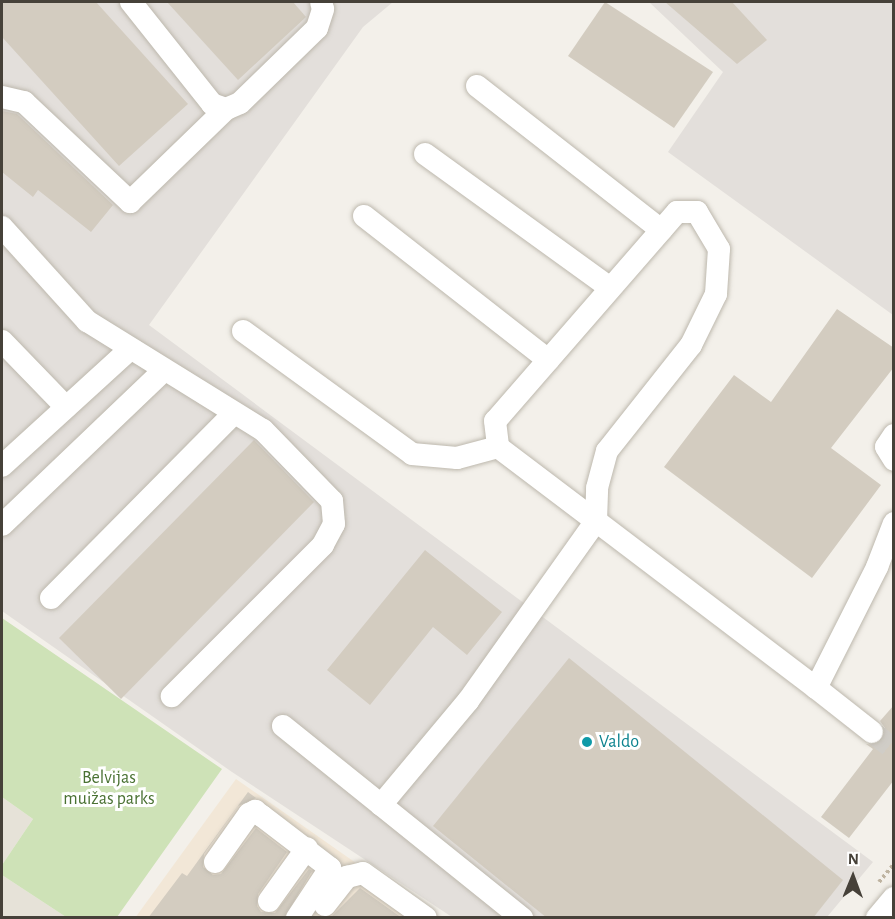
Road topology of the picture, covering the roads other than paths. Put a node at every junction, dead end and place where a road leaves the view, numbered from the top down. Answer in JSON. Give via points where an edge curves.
{"nodes":[{"id":1,"x":131,"y":2,"type":"edge"},
{"id":2,"x":321,"y":2,"type":"edge"},
{"id":3,"x":477,"y":86,"type":"dead end"},
{"id":4,"x":2,"y":97,"type":"edge"},
{"id":5,"x":226,"y":109,"type":"junction"},
{"id":6,"x":425,"y":154,"type":"dead end"},
{"id":7,"x":364,"y":216,"type":"dead end"},
{"id":8,"x":2,"y":227,"type":"edge"},
{"id":9,"x":661,"y":230,"type":"junction"},
{"id":10,"x":610,"y":288,"type":"junction"},
{"id":11,"x":243,"y":331,"type":"dead end"},
{"id":12,"x":2,"y":341,"type":"edge"},
{"id":13,"x":130,"y":349,"type":"junction"},
{"id":14,"x":548,"y":360,"type":"junction"},
{"id":15,"x":164,"y":370,"type":"junction"},
{"id":16,"x":66,"y":407,"type":"junction"},
{"id":17,"x":233,"y":414,"type":"junction"},
{"id":18,"x":894,"y":435,"type":"edge"},
{"id":19,"x":498,"y":447,"type":"junction"},
{"id":20,"x":894,"y":460,"type":"edge"},
{"id":21,"x":2,"y":466,"type":"edge"},
{"id":22,"x":596,"y":521,"type":"junction"},
{"id":23,"x":894,"y":523,"type":"edge"},
{"id":24,"x":2,"y":525,"type":"edge"},
{"id":25,"x":51,"y":598,"type":"dead end"},
{"id":26,"x":816,"y":688,"type":"junction"},
{"id":27,"x":172,"y":696,"type":"dead end"},
{"id":28,"x":283,"y":726,"type":"dead end"},
{"id":29,"x":872,"y":732,"type":"tunnel mouth"},
{"id":30,"x":381,"y":805,"type":"junction"},
{"id":31,"x":307,"y":848,"type":"junction"},
{"id":32,"x":215,"y":862,"type":"dead end"},
{"id":33,"x":894,"y":897,"type":"edge"},
{"id":34,"x":269,"y":901,"type":"dead end"},
{"id":35,"x":297,"y":918,"type":"edge"},
{"id":36,"x":315,"y":918,"type":"edge"},
{"id":37,"x":426,"y":918,"type":"edge"},
{"id":38,"x":522,"y":918,"type":"edge"},
{"id":39,"x":877,"y":918,"type":"edge"}],
"edges":[{"from":1,"to":5,"type":"street","via":[[212,104]]},
{"from":2,"to":5,"type":"street","via":[[323,9],[317,28],[240,103]]},
{"from":3,"to":9,"type":"street"},
{"from":4,"to":5,"type":"street","via":[[24,102],[130,202]]},
{"from":6,"to":10,"type":"street"},
{"from":7,"to":14,"type":"street"},
{"from":8,"to":13,"type":"street","via":[[87,321]]},
{"from":9,"to":10,"type":"street"},
{"from":9,"to":22,"type":"street","via":[[677,212],[697,212],[719,249],[716,294],[691,345],[607,451],[597,488]]},
{"from":10,"to":14,"type":"street"},
{"from":11,"to":19,"type":"street","via":[[412,454],[458,458]]},
{"from":12,"to":16,"type":"street"},
{"from":13,"to":15,"type":"street"},
{"from":13,"to":16,"type":"street"},
{"from":14,"to":19,"type":"street","via":[[495,421]]},
{"from":15,"to":17,"type":"street"},
{"from":15,"to":24,"type":"street"},
{"from":16,"to":21,"type":"street"},
{"from":17,"to":25,"type":"street"},
{"from":17,"to":27,"type":"street","via":[[263,430],[332,501],[334,524],[323,545]]},
{"from":18,"to":20,"type":"street","via":[[886,447]]},
{"from":19,"to":22,"type":"street"},
{"from":22,"to":26,"type":"street"},
{"from":22,"to":30,"type":"street","via":[[468,700]]},
{"from":23,"to":26,"type":"street","via":[[878,567]]},
{"from":26,"to":29,"type":"street"},
{"from":28,"to":30,"type":"street"},
{"from":30,"to":38,"type":"street"},
{"from":31,"to":32,"type":"street","via":[[255,811]]},
{"from":31,"to":34,"type":"street"},
{"from":31,"to":35,"type":"street","via":[[326,862],[331,872]]},
{"from":33,"to":39,"type":"street"},
{"from":36,"to":37,"type":"street","via":[[347,878],[363,873]]}]}
